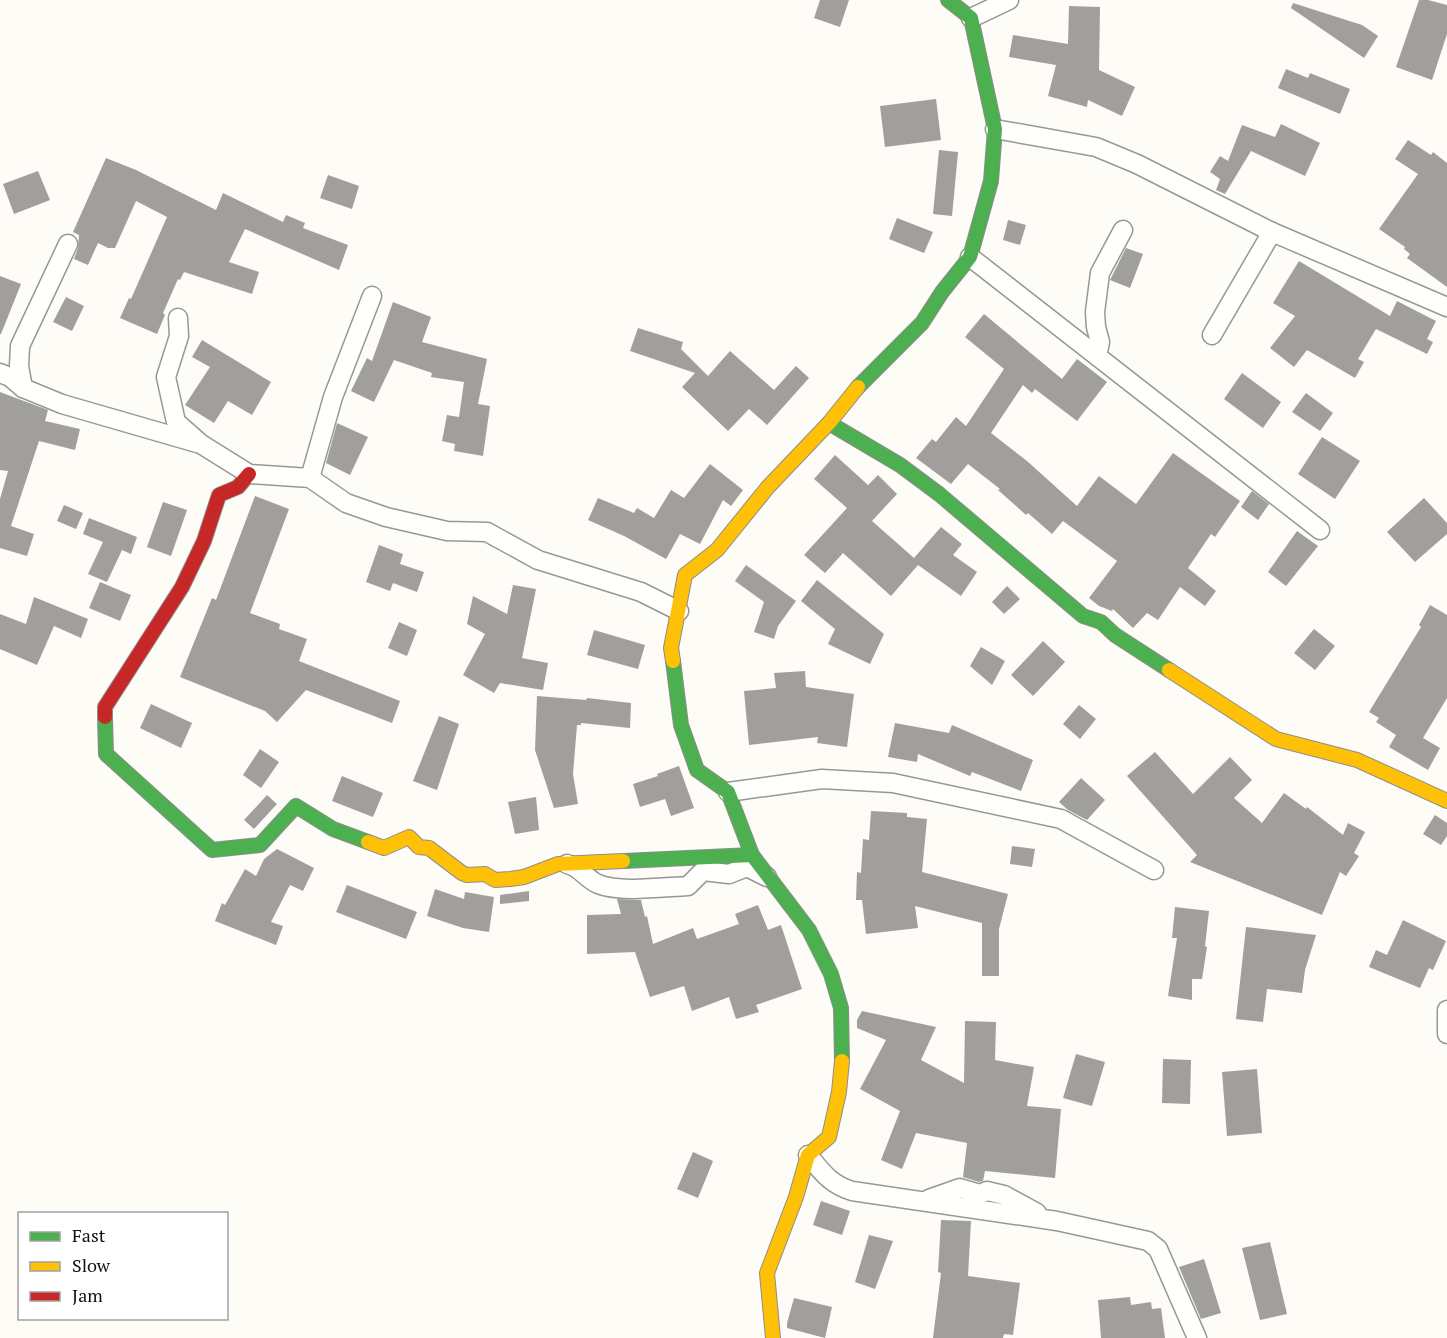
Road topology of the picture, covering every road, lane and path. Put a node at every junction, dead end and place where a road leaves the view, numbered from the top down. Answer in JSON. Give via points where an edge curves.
{"nodes":[{"id":1,"x":948,"y":0,"type":"edge"},
{"id":2,"x":1009,"y":0,"type":"edge"},
{"id":3,"x":971,"y":18,"type":"junction"},
{"id":4,"x":995,"y":129,"type":"junction"},
{"id":5,"x":1123,"y":230,"type":"dead end"},
{"id":6,"x":1272,"y":232,"type":"junction"},
{"id":7,"x":68,"y":243,"type":"dead end"},
{"id":8,"x":970,"y":257,"type":"junction"},
{"id":9,"x":372,"y":296,"type":"dead end"},
{"id":10,"x":1447,"y":307,"type":"edge"},
{"id":11,"x":178,"y":318,"type":"dead end"},
{"id":12,"x":1212,"y":335,"type":"dead end"},
{"id":13,"x":1097,"y":356,"type":"junction"},
{"id":14,"x":0,"y":372,"type":"edge"},
{"id":15,"x":23,"y":388,"type":"junction"},
{"id":16,"x":829,"y":423,"type":"junction"},
{"id":17,"x":201,"y":444,"type":"junction"},
{"id":18,"x":249,"y":474,"type":"junction"},
{"id":19,"x":310,"y":478,"type":"junction"},
{"id":20,"x":1320,"y":530,"type":"dead end"},
{"id":21,"x":679,"y":611,"type":"junction"},
{"id":22,"x":728,"y":792,"type":"junction"},
{"id":23,"x":1447,"y":801,"type":"edge"},
{"id":24,"x":752,"y":855,"type":"junction"},
{"id":25,"x":566,"y":864,"type":"junction"},
{"id":26,"x":1154,"y":870,"type":"dead end"},
{"id":27,"x":767,"y":877,"type":"junction"},
{"id":28,"x":1447,"y":1010,"type":"edge"},
{"id":29,"x":1447,"y":1034,"type":"edge"},
{"id":30,"x":808,"y":1155,"type":"junction"},
{"id":31,"x":773,"y":1338,"type":"edge"},
{"id":32,"x":1197,"y":1338,"type":"edge"}],
"edges":[{"from":1,"to":3,"type":"street"},
{"from":2,"to":3,"type":"street"},
{"from":3,"to":4,"type":"street"},
{"from":4,"to":6,"type":"street","via":[[1096,147]]},
{"from":4,"to":8,"type":"street","via":[[991,181]]},
{"from":5,"to":13,"type":"street","via":[[1100,273],[1095,312],[1100,342]]},
{"from":6,"to":10,"type":"street"},
{"from":6,"to":12,"type":"street"},
{"from":7,"to":15,"type":"street","via":[[20,346]]},
{"from":8,"to":13,"type":"street"},
{"from":8,"to":16,"type":"street","via":[[922,323],[866,377]]},
{"from":9,"to":19,"type":"street","via":[[333,397]]},
{"from":11,"to":17,"type":"street","via":[[179,336],[166,377],[176,422]]},
{"from":13,"to":20,"type":"street"},
{"from":14,"to":15,"type":"street"},
{"from":15,"to":17,"type":"street","via":[[62,404]]},
{"from":16,"to":21,"type":"street","via":[[768,487],[717,550],[685,575]]},
{"from":16,"to":23,"type":"street","via":[[900,465],[939,494],[1083,616],[1101,622],[1115,635],[1276,739],[1358,760]]},
{"from":17,"to":18,"type":"street"},
{"from":18,"to":19,"type":"street"},
{"from":18,"to":25,"type":"street","via":[[238,487],[219,495],[204,542],[182,587],[105,706],[106,754],[212,850],[260,845],[296,806],[333,829],[384,848],[409,837],[467,875],[510,879]]},
{"from":19,"to":21,"type":"street","via":[[346,502],[386,517],[447,531],[487,532],[538,560],[641,592]]},
{"from":21,"to":22,"type":"street","via":[[671,648],[681,725],[697,770]]},
{"from":22,"to":24,"type":"street"},
{"from":22,"to":26,"type":"street","via":[[822,779],[893,783],[1061,819]]},
{"from":24,"to":25,"type":"street"},
{"from":24,"to":27,"type":"street"},
{"from":25,"to":27,"type":"street","via":[[598,884],[616,888],[687,886],[703,871],[729,874],[747,867]]},
{"from":27,"to":30,"type":"street","via":[[809,930],[831,974],[841,1008],[843,1049],[830,1137]]},
{"from":28,"to":29,"type":"street"},
{"from":30,"to":31,"type":"street","via":[[767,1273]]},
{"from":30,"to":32,"type":"street","via":[[838,1186],[852,1191],[924,1200],[960,1188],[980,1194],[987,1191],[1004,1195],[1052,1220],[1148,1241],[1158,1249]]}]}
